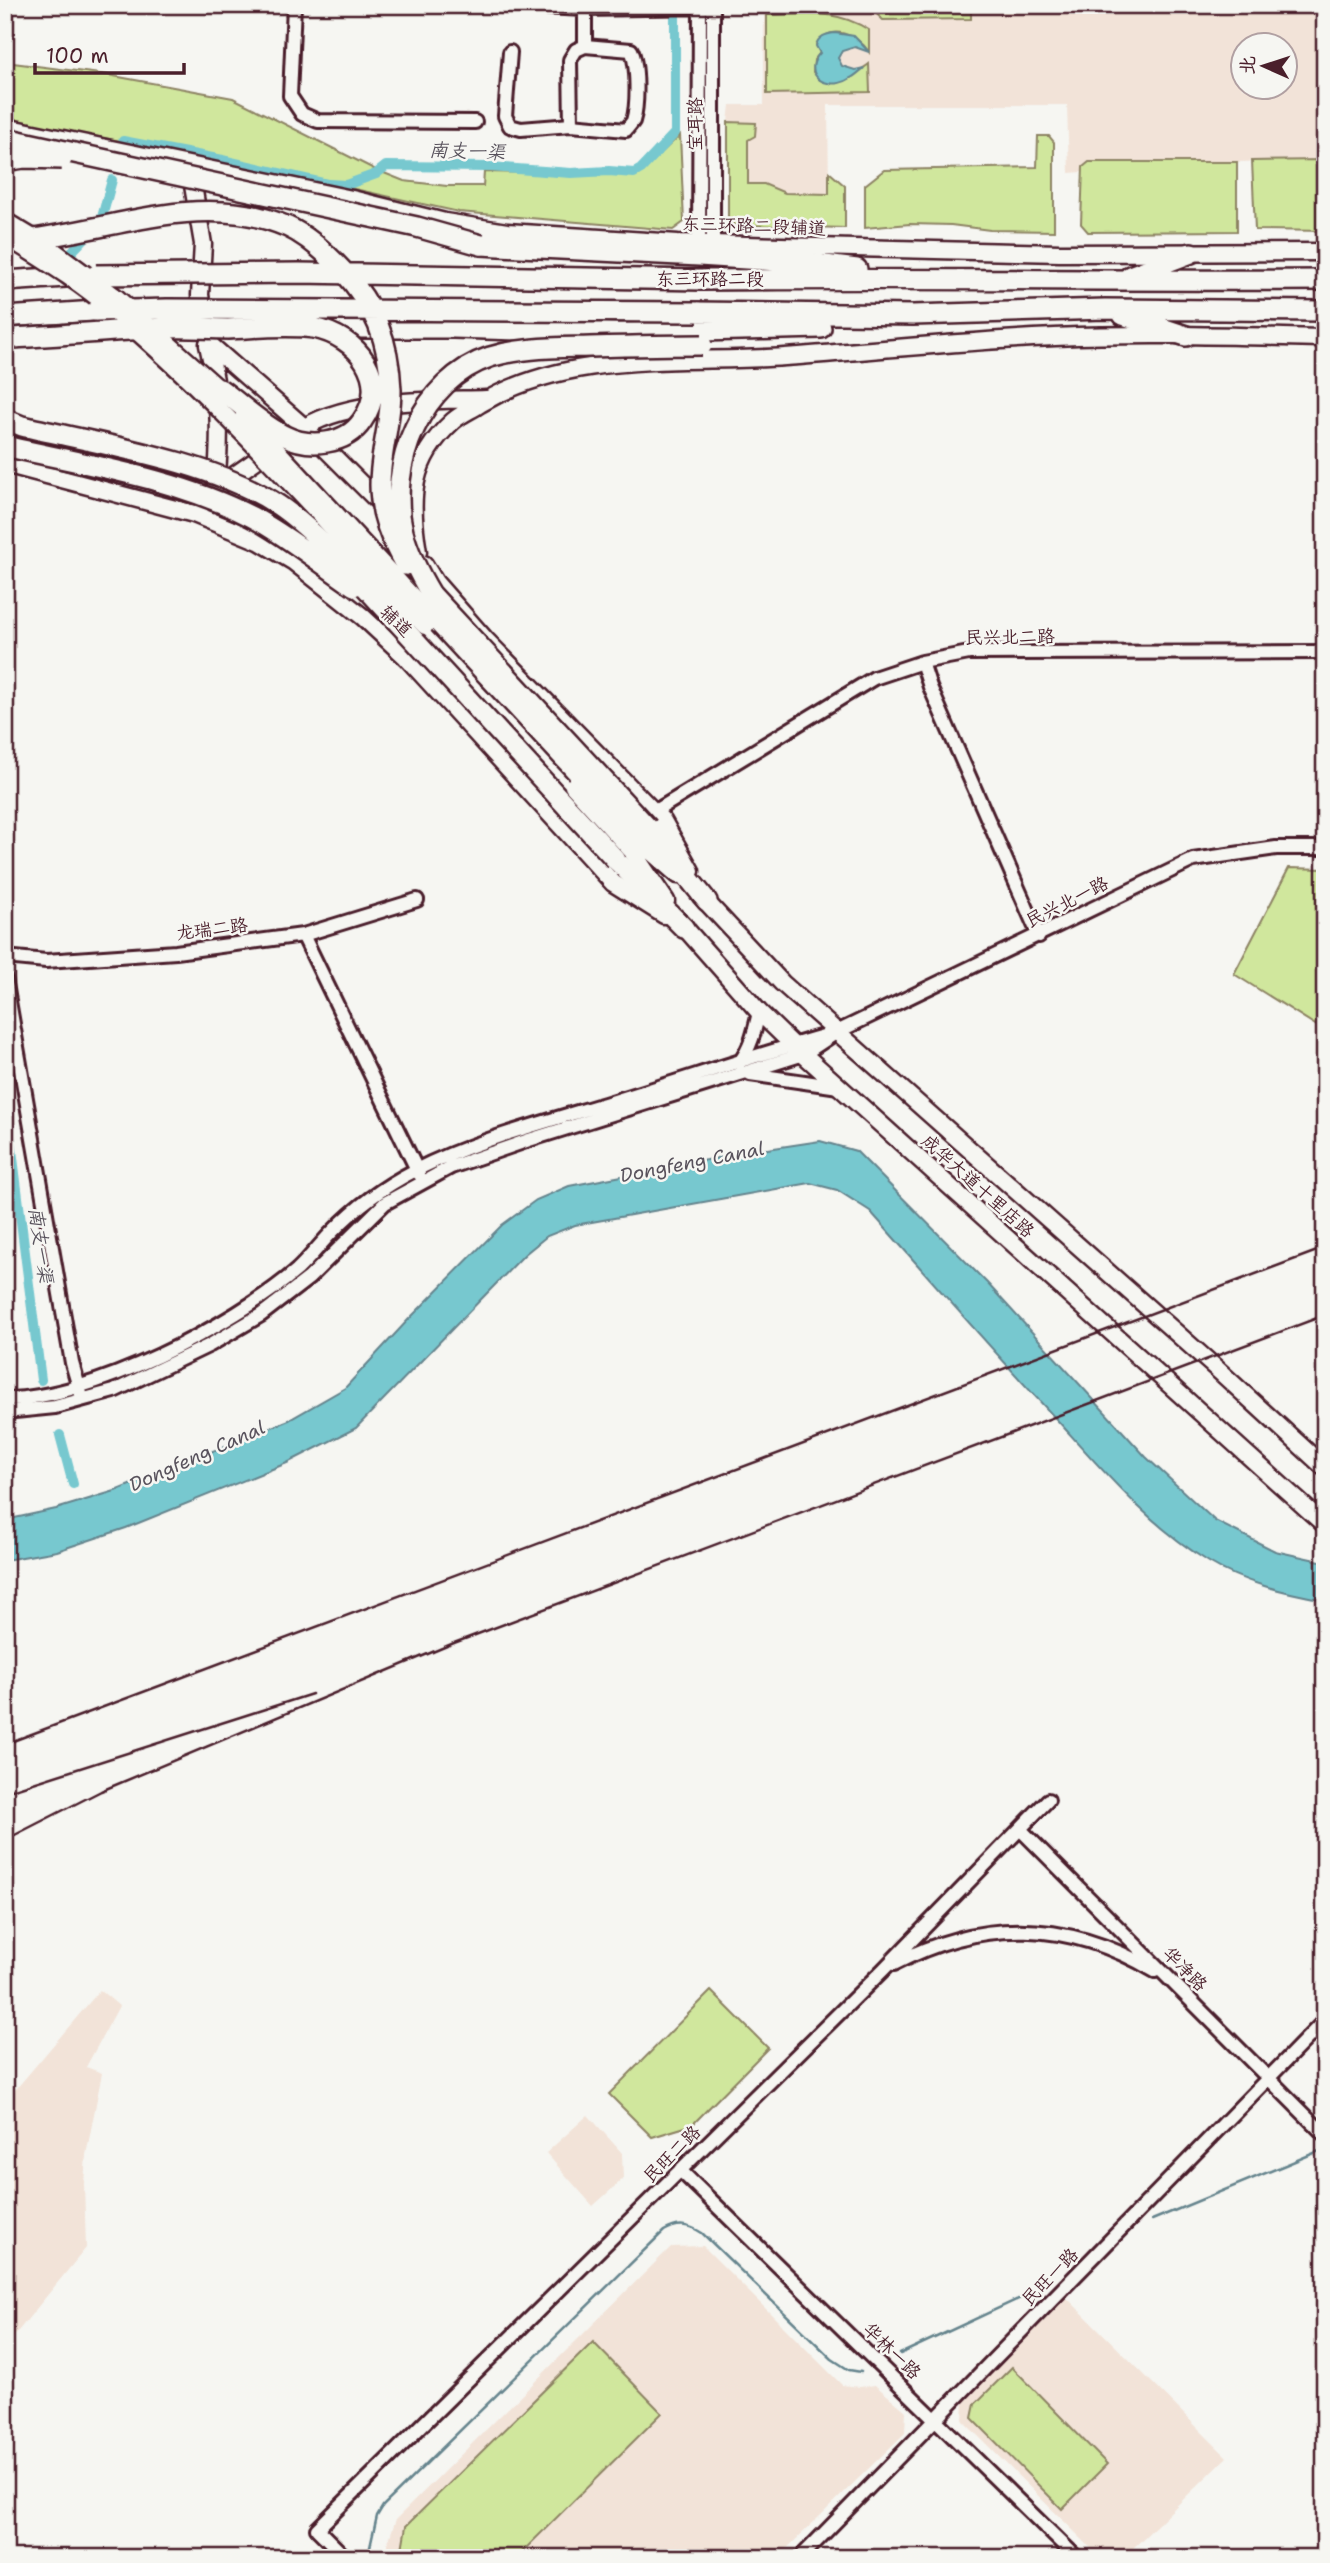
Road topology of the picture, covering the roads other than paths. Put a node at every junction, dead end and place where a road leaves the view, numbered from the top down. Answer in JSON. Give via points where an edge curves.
{"nodes":[{"id":1,"x":294,"y":5,"type":"edge"},
{"id":2,"x":499,"y":5,"type":"edge"},
{"id":3,"x":707,"y":6,"type":"edge"},
{"id":4,"x":682,"y":7,"type":"edge"},
{"id":5,"x":585,"y":9,"type":"junction"},
{"id":6,"x":585,"y":46,"type":"junction"},
{"id":7,"x":510,"y":52,"type":"dead end"},
{"id":8,"x":475,"y":122,"type":"dead end"},
{"id":9,"x":571,"y":125,"type":"junction"},
{"id":10,"x":5,"y":127,"type":"edge"},
{"id":11,"x":5,"y":138,"type":"edge"},
{"id":12,"x":61,"y":138,"type":"junction"},
{"id":13,"x":5,"y":156,"type":"edge"},
{"id":14,"x":5,"y":161,"type":"edge"},
{"id":15,"x":190,"y":165,"type":"junction"},
{"id":16,"x":5,"y":221,"type":"edge"},
{"id":17,"x":5,"y":236,"type":"edge"},
{"id":18,"x":5,"y":244,"type":"edge"},
{"id":19,"x":481,"y":246,"type":"junction"},
{"id":20,"x":704,"y":248,"type":"junction"},
{"id":21,"x":1191,"y":253,"type":"junction"},
{"id":22,"x":1325,"y":253,"type":"edge"},
{"id":23,"x":907,"y":278,"type":"junction"},
{"id":24,"x":1325,"y":280,"type":"edge"},
{"id":25,"x":5,"y":281,"type":"edge"},
{"id":26,"x":1116,"y":281,"type":"junction"},
{"id":27,"x":1105,"y":309,"type":"junction"},
{"id":28,"x":1325,"y":311,"type":"edge"},
{"id":29,"x":913,"y":315,"type":"junction"},
{"id":30,"x":5,"y":317,"type":"edge"},
{"id":31,"x":313,"y":328,"type":"junction"},
{"id":32,"x":1186,"y":336,"type":"junction"},
{"id":33,"x":1325,"y":338,"type":"edge"},
{"id":34,"x":5,"y":339,"type":"edge"},
{"id":35,"x":700,"y":339,"type":"junction"},
{"id":36,"x":208,"y":343,"type":"junction"},
{"id":37,"x":220,"y":389,"type":"junction"},
{"id":38,"x":488,"y":399,"type":"junction"},
{"id":39,"x":5,"y":419,"type":"edge"},
{"id":40,"x":304,"y":427,"type":"junction"},
{"id":41,"x":5,"y":446,"type":"edge"},
{"id":42,"x":5,"y":464,"type":"edge"},
{"id":43,"x":216,"y":488,"type":"junction"},
{"id":44,"x":194,"y":514,"type":"junction"},
{"id":45,"x":418,"y":551,"type":"junction"},
{"id":46,"x":431,"y":594,"type":"junction"},
{"id":47,"x":384,"y":608,"type":"junction"},
{"id":48,"x":1325,"y":652,"type":"edge"},
{"id":49,"x":922,"y":662,"type":"junction"},
{"id":50,"x":638,"y":839,"type":"junction"},
{"id":51,"x":1325,"y":848,"type":"edge"},
{"id":52,"x":418,"y":901,"type":"dead end"},
{"id":53,"x":707,"y":901,"type":"joint"},
{"id":54,"x":684,"y":928,"type":"junction"},
{"id":55,"x":303,"y":935,"type":"junction"},
{"id":56,"x":1039,"y":936,"type":"junction"},
{"id":57,"x":5,"y":957,"type":"edge"},
{"id":58,"x":5,"y":978,"type":"edge"},
{"id":59,"x":759,"y":1012,"type":"junction"},
{"id":60,"x":837,"y":1032,"type":"junction"},
{"id":61,"x":798,"y":1049,"type":"junction"},
{"id":62,"x":741,"y":1068,"type":"junction"},
{"id":63,"x":840,"y":1087,"type":"junction"},
{"id":64,"x":420,"y":1175,"type":"junction"},
{"id":65,"x":79,"y":1387,"type":"junction"},
{"id":66,"x":5,"y":1398,"type":"edge"},
{"id":67,"x":83,"y":1401,"type":"junction"},
{"id":68,"x":5,"y":1412,"type":"edge"},
{"id":69,"x":1325,"y":1468,"type":"edge"},
{"id":70,"x":1325,"y":1525,"type":"edge"},
{"id":71,"x":1048,"y":1800,"type":"dead end"},
{"id":72,"x":1020,"y":1829,"type":"junction"},
{"id":73,"x":883,"y":1970,"type":"junction"},
{"id":74,"x":1176,"y":1985,"type":"junction"},
{"id":75,"x":1325,"y":2020,"type":"edge"},
{"id":76,"x":1268,"y":2078,"type":"junction"},
{"id":77,"x":1325,"y":2135,"type":"edge"},
{"id":78,"x":680,"y":2170,"type":"junction"},
{"id":79,"x":936,"y":2418,"type":"junction"},
{"id":80,"x":346,"y":2558,"type":"edge"},
{"id":81,"x":800,"y":2558,"type":"edge"},
{"id":82,"x":1077,"y":2558,"type":"edge"}],
"edges":[{"from":1,"to":8,"type":"street","via":[[290,96],[302,114],[318,121]]},
{"from":2,"to":5,"type":"street"},
{"from":3,"to":4,"type":"street"},
{"from":3,"to":20,"type":"street","name":"宝耳路"},
{"from":4,"to":5,"type":"street"},
{"from":5,"to":6,"type":"street"},
{"from":6,"to":9,"type":"street","via":[[570,60]]},
{"from":6,"to":9,"type":"street","via":[[631,50],[636,90],[633,121],[626,130]]},
{"from":7,"to":9,"type":"street","via":[[505,116],[510,126]]},
{"from":10,"to":12,"type":"main road","name":"东三环路二段辅道"},
{"from":11,"to":19,"type":"highway","bridge":true,"via":[[418,227]]},
{"from":12,"to":13,"type":"main road"},
{"from":12,"to":15,"type":"main road","name":"东三环路二段辅道"},
{"from":14,"to":19,"type":"highway","bridge":true,"via":[[65,159],[414,239]]},
{"from":15,"to":20,"type":"main road","name":"东三环路二段辅道","via":[[478,228]]},
{"from":15,"to":36,"type":"main road","via":[[202,244],[200,295]]},
{"from":16,"to":37,"type":"main road","bridge":true,"via":[[117,298]]},
{"from":17,"to":50,"type":"main road","bridge":true,"via":[[110,307],[207,396],[492,695]]},
{"from":18,"to":46,"type":"highway","bridge":true,"via":[[202,210],[238,212],[289,227],[328,255],[357,286],[385,341],[391,414],[380,485],[384,513],[390,539],[407,568]]},
{"from":19,"to":20,"type":"highway"},
{"from":20,"to":21,"type":"main road","name":"东三环路二段辅道"},
{"from":20,"to":23,"type":"highway"},
{"from":21,"to":22,"type":"main road","name":"东三环路二段辅道"},
{"from":21,"to":26,"type":"highway"},
{"from":23,"to":25,"type":"highway","name":"东三环路二段","bridge":true,"via":[[702,280],[299,273],[96,275]]},
{"from":23,"to":26,"type":"highway","name":"东三环路二段"},
{"from":24,"to":26,"type":"highway","name":"东三环路二段"},
{"from":27,"to":28,"type":"highway","name":"东三环路二段"},
{"from":27,"to":29,"type":"highway","name":"东三环路二段"},
{"from":27,"to":32,"type":"highway"},
{"from":29,"to":30,"type":"highway","name":"东三环路二段","bridge":true,"via":[[194,309]]},
{"from":29,"to":35,"type":"highway"},
{"from":31,"to":34,"type":"highway","bridge":true,"via":[[171,328]]},
{"from":31,"to":35,"type":"highway","bridge":true,"via":[[453,328]]},
{"from":31,"to":37,"type":"highway","bridge":true,"via":[[350,344],[368,364],[375,388],[373,399],[359,425],[346,436],[324,443],[285,436]]},
{"from":32,"to":33,"type":"main road"},
{"from":32,"to":38,"type":"main road","via":[[1056,337],[765,358],[610,363],[558,373]]},
{"from":35,"to":46,"type":"highway","bridge":true,"via":[[513,351],[488,358],[445,386],[414,430],[401,471],[402,529],[411,561]]},
{"from":36,"to":40,"type":"main road"},
{"from":36,"to":43,"type":"main road","via":[[221,430]]},
{"from":37,"to":50,"type":"main road","bridge":true},
{"from":38,"to":40,"type":"main road","via":[[364,408]]},
{"from":38,"to":45,"type":"main road","via":[[454,420],[417,472],[412,511]]},
{"from":39,"to":47,"type":"highway","bridge":true,"via":[[198,469],[242,485],[307,527]]},
{"from":40,"to":43,"type":"main road"},
{"from":40,"to":45,"type":"main road","via":[[377,498]]},
{"from":41,"to":47,"type":"highway","bridge":true,"via":[[169,484],[220,502],[282,534]]},
{"from":42,"to":44,"type":"main road","name":"辅道"},
{"from":43,"to":44,"type":"main road"},
{"from":44,"to":54,"type":"main road","name":"辅道","via":[[259,541],[294,562],[363,617],[406,657],[613,883]]},
{"from":45,"to":50,"type":"main road","via":[[447,597],[567,725]]},
{"from":46,"to":50,"type":"highway","bridge":true},
{"from":47,"to":50,"type":"highway","bridge":true},
{"from":48,"to":49,"type":"street","name":"民兴北二路","via":[[969,653]]},
{"from":49,"to":50,"type":"street","name":"民兴北二路","via":[[874,678]]},
{"from":49,"to":56,"type":"street"},
{"from":50,"to":53,"type":"highway"},
{"from":50,"to":54,"type":"highway"},
{"from":51,"to":56,"type":"street","name":"民兴北一路","via":[[1276,848],[1193,860]]},
{"from":52,"to":55,"type":"street","name":"龙瑞二路"},
{"from":53,"to":60,"type":"main road","name":"成华大道十里店路","via":[[782,983]]},
{"from":54,"to":59,"type":"main road","name":"成华大道十里店路"},
{"from":55,"to":57,"type":"street","name":"龙瑞二路","via":[[176,952],[46,961]]},
{"from":55,"to":64,"type":"street"},
{"from":56,"to":60,"type":"street","name":"民兴北一路"},
{"from":58,"to":65,"type":"street"},
{"from":59,"to":61,"type":"main road","name":"成华大道十里店路"},
{"from":59,"to":62,"type":"street"},
{"from":60,"to":61,"type":"street","name":"民兴北一路"},
{"from":60,"to":69,"type":"main road","name":"成华大道十里店路"},
{"from":61,"to":62,"type":"street","name":"民兴北一路"},
{"from":61,"to":63,"type":"main road","name":"成华大道十里店路"},
{"from":62,"to":63,"type":"street"},
{"from":62,"to":64,"type":"street","name":"民兴北一路"},
{"from":63,"to":70,"type":"main road","name":"成华大道十里店路"},
{"from":64,"to":65,"type":"street","via":[[378,1191],[298,1268],[254,1302],[166,1352]]},
{"from":64,"to":67,"type":"street","via":[[384,1203],[309,1278],[261,1315],[155,1373]]},
{"from":65,"to":66,"type":"street"},
{"from":65,"to":67,"type":"street"},
{"from":67,"to":68,"type":"street"},
{"from":71,"to":72,"type":"street","name":"民旺二路"},
{"from":72,"to":73,"type":"street","name":"民旺二路"},
{"from":72,"to":74,"type":"street","name":"华净路"},
{"from":73,"to":74,"type":"street","via":[[964,1937],[1038,1930],[1099,1943]]},
{"from":73,"to":78,"type":"street","name":"民旺二路"},
{"from":74,"to":76,"type":"street","name":"华净路"},
{"from":75,"to":76,"type":"street","name":"民旺一路"},
{"from":76,"to":77,"type":"street","name":"华净路"},
{"from":76,"to":79,"type":"street","name":"民旺一路"},
{"from":78,"to":79,"type":"street","name":"华林一路"},
{"from":78,"to":80,"type":"street","name":"民旺二路","via":[[317,2529]]},
{"from":79,"to":81,"type":"street","name":"民旺一路"},
{"from":79,"to":82,"type":"street","name":"华林一路"}]}
